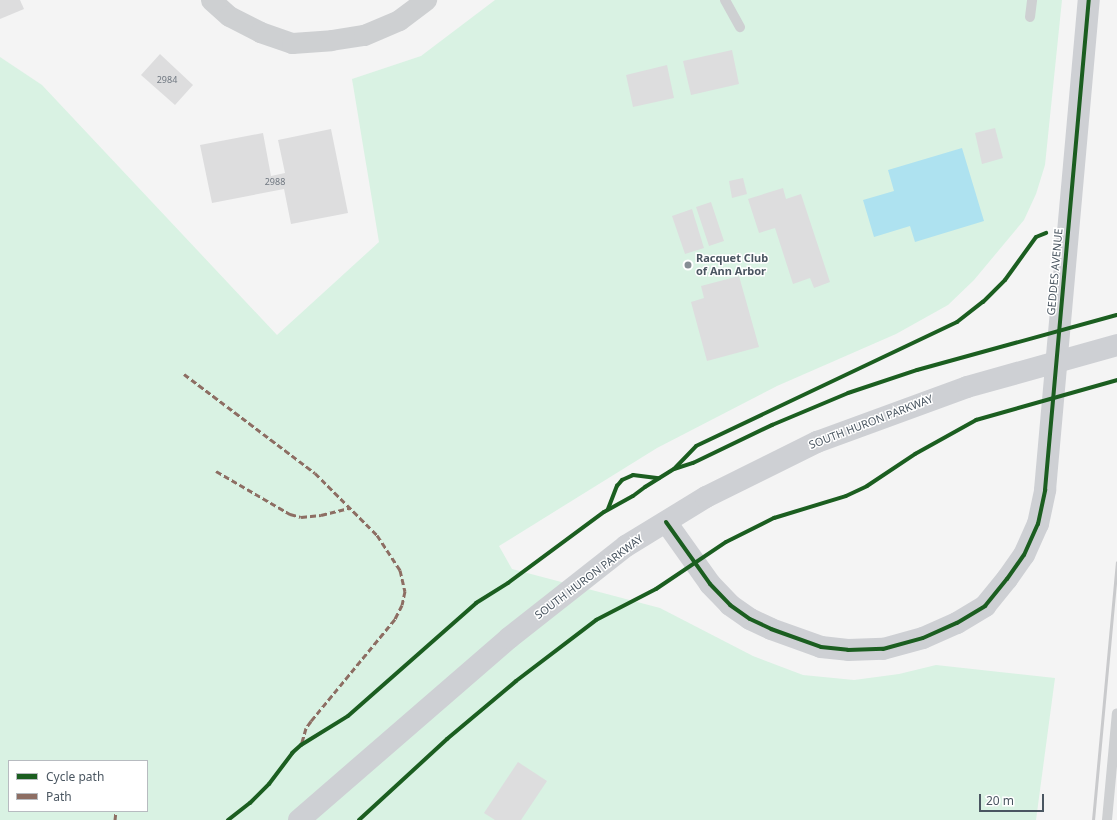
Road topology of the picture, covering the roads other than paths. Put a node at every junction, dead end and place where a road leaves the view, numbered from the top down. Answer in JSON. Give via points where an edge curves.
{"nodes":[{"id":1,"x":211,"y":0,"type":"edge"},
{"id":2,"x":426,"y":0,"type":"edge"},
{"id":3,"x":725,"y":0,"type":"edge"},
{"id":4,"x":1032,"y":0,"type":"edge"},
{"id":5,"x":1089,"y":0,"type":"edge"},
{"id":6,"x":1030,"y":17,"type":"dead end"},
{"id":7,"x":740,"y":27,"type":"dead end"},
{"id":8,"x":1117,"y":345,"type":"edge"},
{"id":9,"x":666,"y":522,"type":"junction"},
{"id":10,"x":1117,"y":713,"type":"edge"},
{"id":11,"x":299,"y":820,"type":"edge"},
{"id":12,"x":1107,"y":820,"type":"edge"}],
"edges":[{"from":1,"to":2,"type":"street","via":[[229,16],[260,32],[292,43],[364,35],[399,20]]},
{"from":3,"to":7,"type":"lane"},
{"from":4,"to":6,"type":"lane"},
{"from":5,"to":9,"type":"main road","name":"GEDDES AVENUE","via":[[1045,490],[1038,524],[1024,555],[1007,579],[985,606],[957,623],[923,638],[883,649],[848,650],[820,647],[771,629],[730,605],[698,568]]},
{"from":8,"to":9,"type":"main road","name":"SOUTH HURON PARKWAY","bridge":true,"via":[[967,387],[817,442],[706,497]]},
{"from":9,"to":11,"type":"main road","name":"SOUTH HURON PARKWAY","via":[[626,546],[509,638]]},
{"from":10,"to":12,"type":"lane"}]}
